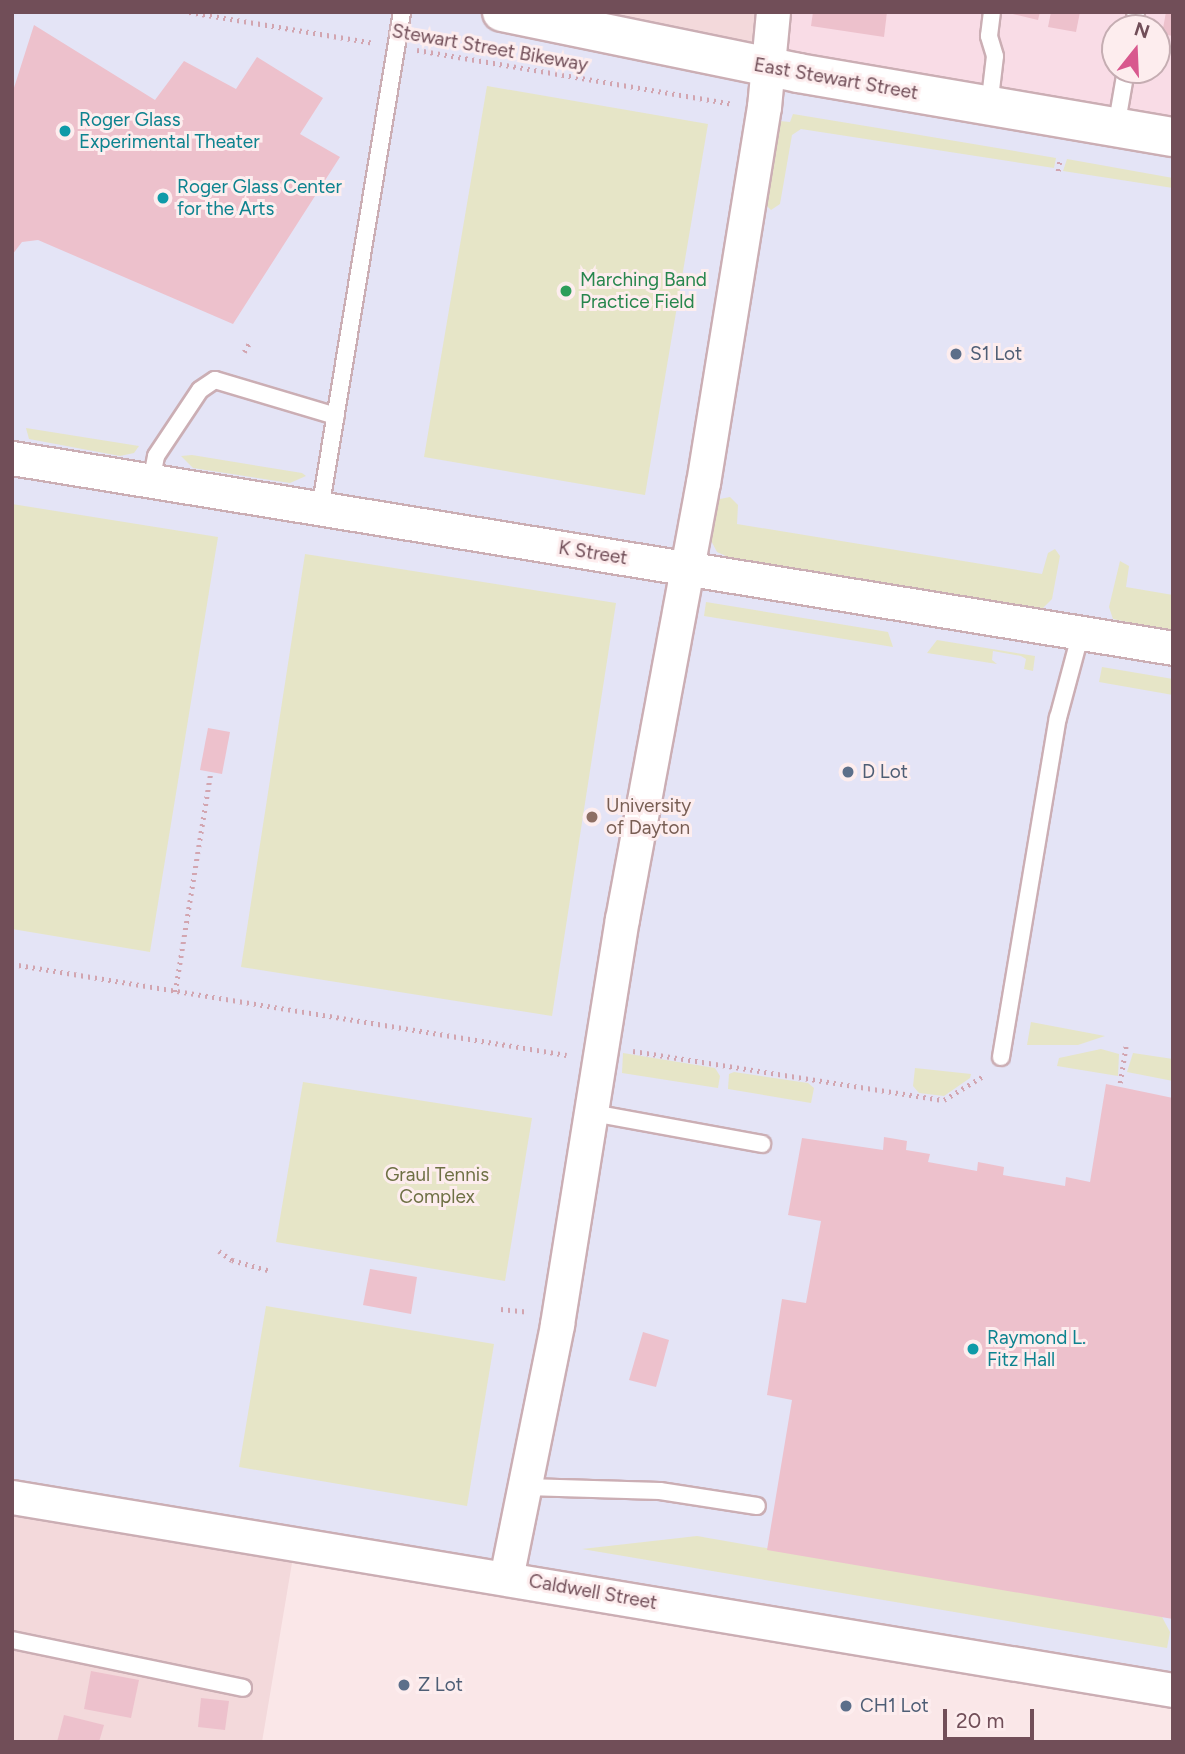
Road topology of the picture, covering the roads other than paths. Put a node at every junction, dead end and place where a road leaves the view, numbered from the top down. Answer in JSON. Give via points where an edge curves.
{"nodes":[{"id":1,"x":402,"y":12,"type":"edge"},
{"id":2,"x":502,"y":12,"type":"edge"},
{"id":3,"x":773,"y":12,"type":"edge"},
{"id":4,"x":992,"y":12,"type":"edge"},
{"id":5,"x":767,"y":66,"type":"junction"},
{"id":6,"x":1124,"y":84,"type":"edge"},
{"id":7,"x":989,"y":107,"type":"junction"},
{"id":8,"x":1116,"y":128,"type":"junction"},
{"id":9,"x":1173,"y":138,"type":"edge"},
{"id":10,"x":336,"y":416,"type":"junction"},
{"id":11,"x":12,"y":458,"type":"edge"},
{"id":12,"x":151,"y":482,"type":"junction"},
{"id":13,"x":320,"y":510,"type":"junction"},
{"id":14,"x":686,"y":567,"type":"junction"},
{"id":15,"x":1081,"y":632,"type":"junction"},
{"id":16,"x":1173,"y":648,"type":"edge"},
{"id":17,"x":1002,"y":1057,"type":"dead end"},
{"id":18,"x":593,"y":1113,"type":"junction"},
{"id":19,"x":762,"y":1144,"type":"dead end"},
{"id":20,"x":526,"y":1487,"type":"junction"},
{"id":21,"x":12,"y":1497,"type":"edge"},
{"id":22,"x":757,"y":1506,"type":"dead end"},
{"id":23,"x":506,"y":1578,"type":"junction"},
{"id":24,"x":12,"y":1640,"type":"edge"},
{"id":25,"x":243,"y":1688,"type":"dead end"},
{"id":26,"x":1173,"y":1690,"type":"edge"}],
"edges":[{"from":1,"to":10,"type":"lane"},
{"from":2,"to":5,"type":"main road","name":"East Stewart Street"},
{"from":3,"to":5,"type":"street"},
{"from":4,"to":7,"type":"lane","via":[[989,36],[995,55]]},
{"from":5,"to":7,"type":"main road","name":"East Stewart Street"},
{"from":5,"to":14,"type":"street","via":[[742,252]]},
{"from":6,"to":8,"type":"lane"},
{"from":7,"to":8,"type":"main road","name":"East Stewart Street"},
{"from":8,"to":9,"type":"main road","name":"East Stewart Street"},
{"from":10,"to":12,"type":"lane","via":[[215,380],[200,390],[156,456]]},
{"from":10,"to":13,"type":"lane"},
{"from":11,"to":12,"type":"street","name":"K Street"},
{"from":12,"to":13,"type":"street","name":"K Street"},
{"from":13,"to":14,"type":"street","name":"K Street"},
{"from":14,"to":15,"type":"street","name":"K Street"},
{"from":14,"to":18,"type":"street","via":[[622,919]]},
{"from":15,"to":16,"type":"street","name":"K Street"},
{"from":15,"to":17,"type":"lane","via":[[1058,718]]},
{"from":18,"to":19,"type":"lane"},
{"from":18,"to":20,"type":"street"},
{"from":20,"to":22,"type":"lane","via":[[660,1491]]},
{"from":20,"to":23,"type":"street"},
{"from":21,"to":23,"type":"street","name":"Caldwell Street"},
{"from":23,"to":26,"type":"street","name":"Caldwell Street"},
{"from":24,"to":25,"type":"lane"}]}
